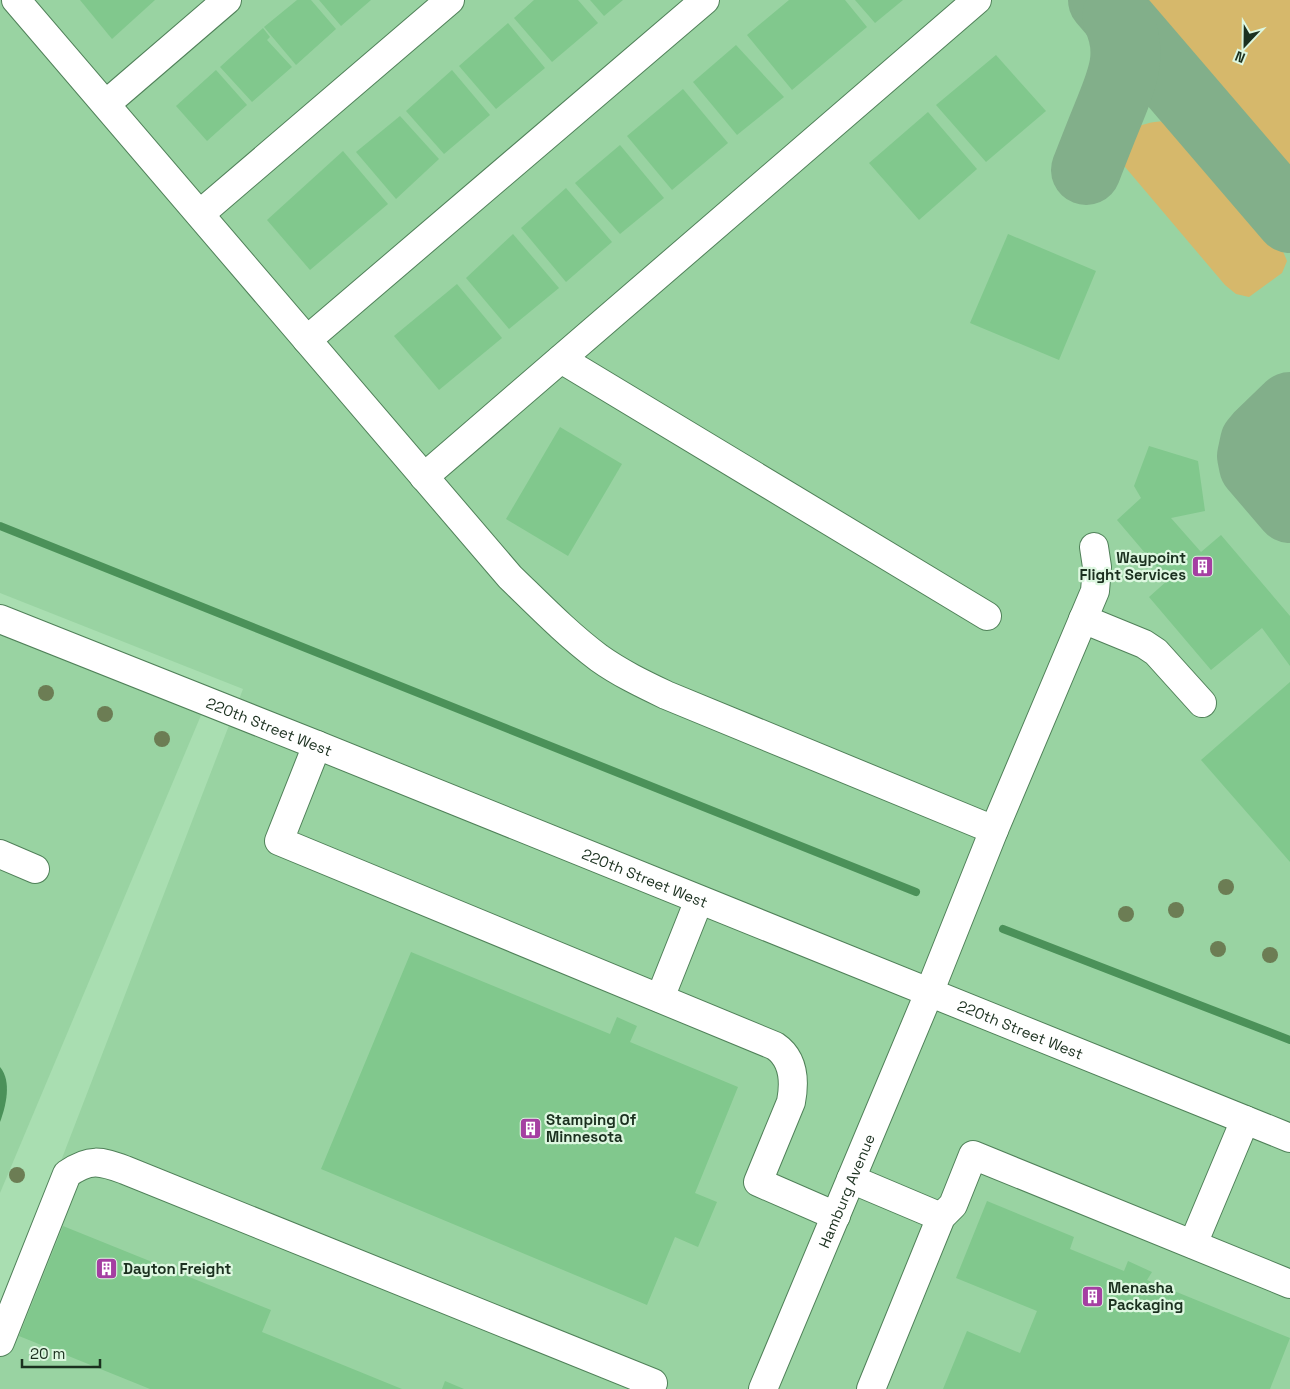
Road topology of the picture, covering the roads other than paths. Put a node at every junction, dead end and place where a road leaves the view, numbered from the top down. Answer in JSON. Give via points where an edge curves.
{"nodes":[{"id":1,"x":16,"y":0,"type":"edge"},
{"id":2,"x":227,"y":0,"type":"edge"},
{"id":3,"x":450,"y":0,"type":"edge"},
{"id":4,"x":705,"y":0,"type":"edge"},
{"id":5,"x":977,"y":0,"type":"edge"},
{"id":6,"x":106,"y":104,"type":"junction"},
{"id":7,"x":200,"y":214,"type":"junction"},
{"id":8,"x":307,"y":340,"type":"junction"},
{"id":9,"x":561,"y":359,"type":"junction"},
{"id":10,"x":424,"y":477,"type":"junction"},
{"id":11,"x":1094,"y":547,"type":"dead end"},
{"id":12,"x":987,"y":616,"type":"dead end"},
{"id":13,"x":0,"y":619,"type":"edge"},
{"id":14,"x":1083,"y":619,"type":"junction"},
{"id":15,"x":1202,"y":703,"type":"dead end"},
{"id":16,"x":317,"y":745,"type":"junction"},
{"id":17,"x":994,"y":830,"type":"junction"},
{"id":18,"x":0,"y":854,"type":"edge"},
{"id":19,"x":35,"y":869,"type":"dead end"},
{"id":20,"x":699,"y":900,"type":"junction"},
{"id":21,"x":929,"y":993,"type":"junction"},
{"id":22,"x":660,"y":998,"type":"junction"},
{"id":23,"x":1245,"y":1120,"type":"junction"},
{"id":24,"x":1290,"y":1138,"type":"edge"},
{"id":25,"x":852,"y":1178,"type":"junction"},
{"id":26,"x":836,"y":1216,"type":"junction"},
{"id":27,"x":941,"y":1217,"type":"junction"},
{"id":28,"x":1193,"y":1244,"type":"junction"},
{"id":29,"x":1290,"y":1284,"type":"edge"},
{"id":30,"x":0,"y":1342,"type":"edge"},
{"id":31,"x":657,"y":1387,"type":"edge"},
{"id":32,"x":763,"y":1389,"type":"edge"},
{"id":33,"x":871,"y":1389,"type":"edge"}],
"edges":[{"from":1,"to":6,"type":"street"},
{"from":2,"to":6,"type":"street"},
{"from":3,"to":7,"type":"street"},
{"from":4,"to":8,"type":"street"},
{"from":5,"to":9,"type":"street"},
{"from":6,"to":7,"type":"street"},
{"from":7,"to":8,"type":"street"},
{"from":8,"to":10,"type":"street"},
{"from":9,"to":10,"type":"street"},
{"from":9,"to":12,"type":"street"},
{"from":10,"to":17,"type":"street","via":[[510,578],[600,658],[636,681]]},
{"from":11,"to":14,"type":"street","name":"Hamburg Avenue","via":[[1097,567],[1095,591]]},
{"from":13,"to":16,"type":"street","name":"220th Street West"},
{"from":14,"to":15,"type":"street","via":[[1156,652]]},
{"from":14,"to":17,"type":"street","name":"Hamburg Avenue"},
{"from":16,"to":20,"type":"street","name":"220th Street West"},
{"from":16,"to":22,"type":"street","via":[[279,841]]},
{"from":17,"to":21,"type":"street","name":"Hamburg Avenue"},
{"from":18,"to":19,"type":"street"},
{"from":20,"to":21,"type":"street","name":"220th Street West"},
{"from":20,"to":22,"type":"street"},
{"from":21,"to":23,"type":"street","name":"220th Street West"},
{"from":21,"to":25,"type":"street","name":"Hamburg Avenue"},
{"from":22,"to":26,"type":"street","via":[[775,1046],[787,1058],[793,1076],[791,1102],[758,1182]]},
{"from":23,"to":24,"type":"street","name":"220th Street West"},
{"from":23,"to":28,"type":"street"},
{"from":25,"to":26,"type":"street","name":"Hamburg Avenue"},
{"from":25,"to":27,"type":"street"},
{"from":26,"to":32,"type":"street","name":"Hamburg Avenue"},
{"from":27,"to":28,"type":"street","via":[[953,1205],[973,1156]]},
{"from":27,"to":33,"type":"street"},
{"from":28,"to":29,"type":"street"},
{"from":30,"to":31,"type":"street","via":[[67,1174],[94,1162],[125,1170]]}]}
